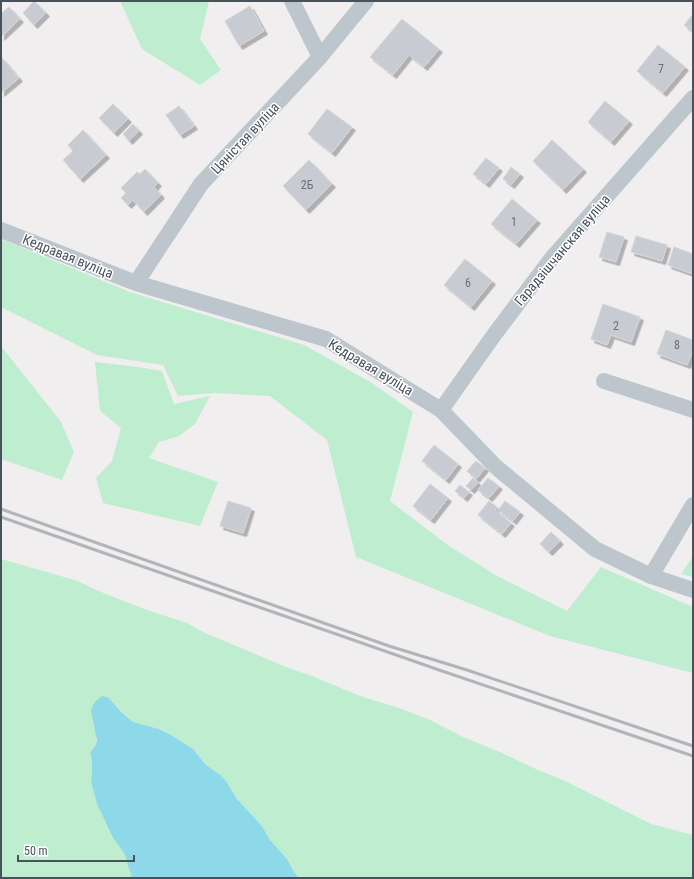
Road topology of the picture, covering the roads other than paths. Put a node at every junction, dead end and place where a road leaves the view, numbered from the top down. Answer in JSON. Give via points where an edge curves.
{"nodes":[{"id":1,"x":292,"y":1,"type":"edge"},
{"id":2,"x":366,"y":1,"type":"edge"},
{"id":3,"x":320,"y":57,"type":"junction"},
{"id":4,"x":693,"y":98,"type":"edge"},
{"id":5,"x":1,"y":230,"type":"edge"},
{"id":6,"x":136,"y":283,"type":"junction"},
{"id":7,"x":604,"y":381,"type":"dead end"},
{"id":8,"x":441,"y":410,"type":"junction"},
{"id":9,"x":693,"y":410,"type":"edge"},
{"id":10,"x":693,"y":505,"type":"edge"},
{"id":11,"x":651,"y":576,"type":"junction"},
{"id":12,"x":693,"y":590,"type":"edge"}],
"edges":[{"from":1,"to":3,"type":"street"},
{"from":2,"to":3,"type":"street","name":"Цяністая вуліца"},
{"from":3,"to":6,"type":"street","name":"Цяністая вуліца","via":[[201,184]]},
{"from":4,"to":8,"type":"street","name":"Гарадзішчанская вуліца","via":[[552,258]]},
{"from":5,"to":6,"type":"street","name":"Кедравая вуліца"},
{"from":6,"to":8,"type":"street","name":"Кедравая вуліца","via":[[326,339]]},
{"from":7,"to":9,"type":"street"},
{"from":8,"to":11,"type":"street","name":"Кедравая вуліца","via":[[496,467],[595,549]]},
{"from":10,"to":11,"type":"street"},
{"from":11,"to":12,"type":"street","name":"Кедравая вуліца"}]}
